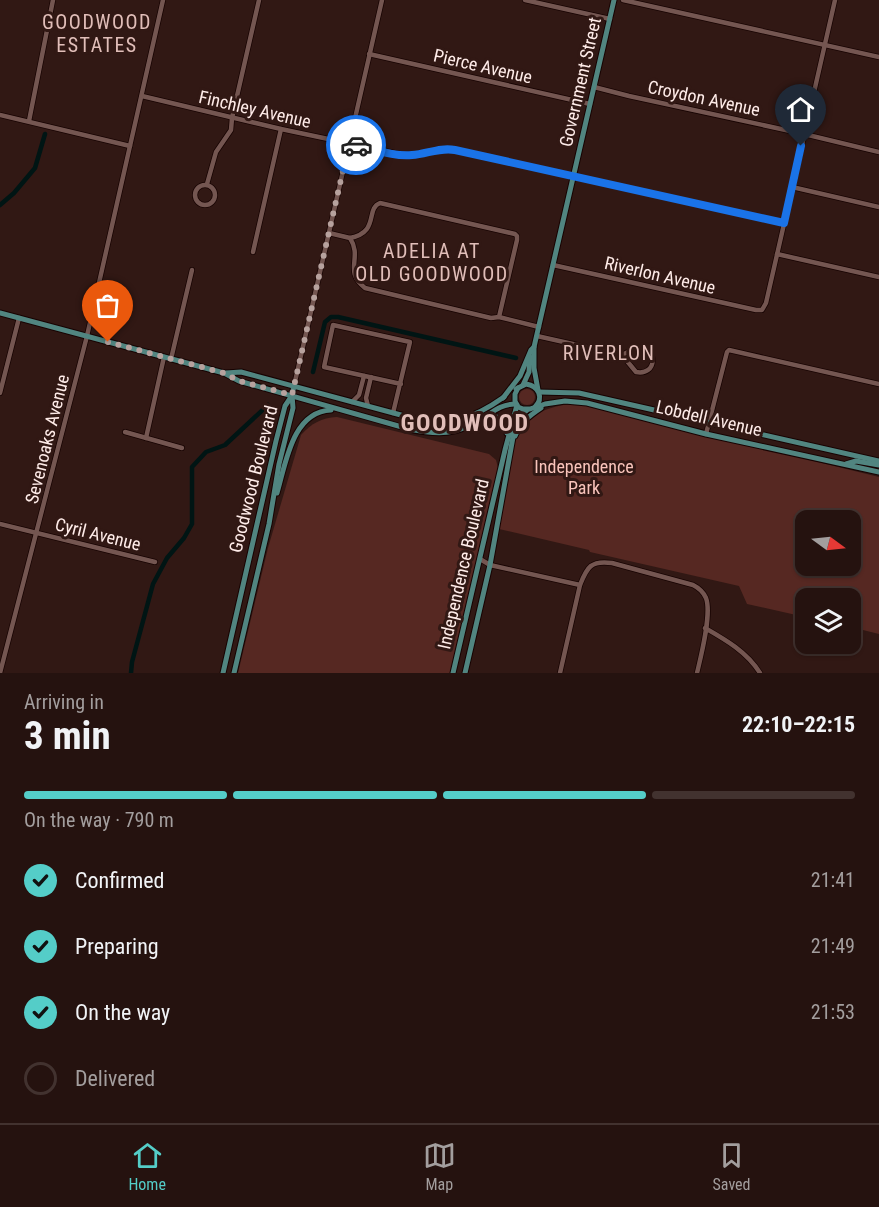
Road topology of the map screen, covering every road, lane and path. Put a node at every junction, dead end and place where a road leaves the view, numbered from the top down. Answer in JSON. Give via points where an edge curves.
{"nodes":[{"id":1,"x":53,"y":0,"type":"edge"},
{"id":2,"x":163,"y":0,"type":"edge"},
{"id":3,"x":259,"y":0,"type":"edge"},
{"id":4,"x":382,"y":0,"type":"edge"},
{"id":5,"x":525,"y":0,"type":"edge"},
{"id":6,"x":614,"y":0,"type":"edge"},
{"id":7,"x":623,"y":0,"type":"edge"},
{"id":8,"x":835,"y":0,"type":"edge"},
{"id":9,"x":610,"y":19,"type":"junction"},
{"id":10,"x":825,"y":45,"type":"junction"},
{"id":11,"x":369,"y":54,"type":"junction"},
{"id":12,"x":879,"y":57,"type":"edge"},
{"id":13,"x":594,"y":87,"type":"junction"},
{"id":14,"x":142,"y":96,"type":"junction"},
{"id":15,"x":590,"y":104,"type":"junction"},
{"id":16,"x":0,"y":115,"type":"edge"},
{"id":17,"x":232,"y":118,"type":"junction"},
{"id":18,"x":29,"y":121,"type":"junction"},
{"id":19,"x":281,"y":129,"type":"junction"},
{"id":20,"x":804,"y":134,"type":"junction"},
{"id":21,"x":349,"y":144,"type":"junction"},
{"id":22,"x":130,"y":146,"type":"junction"},
{"id":23,"x":879,"y":152,"type":"edge"},
{"id":24,"x":573,"y":177,"type":"junction"},
{"id":25,"x":207,"y":184,"type":"junction"},
{"id":26,"x":792,"y":187,"type":"junction"},
{"id":27,"x":879,"y":207,"type":"edge"},
{"id":28,"x":784,"y":223,"type":"junction"},
{"id":29,"x":329,"y":233,"type":"junction"},
{"id":30,"x":350,"y":238,"type":"junction"},
{"id":31,"x":253,"y":252,"type":"dead end"},
{"id":32,"x":777,"y":254,"type":"junction"},
{"id":33,"x":553,"y":265,"type":"junction"},
{"id":34,"x":192,"y":270,"type":"dead end"},
{"id":35,"x":879,"y":277,"type":"edge"},
{"id":36,"x":0,"y":313,"type":"edge"},
{"id":37,"x":499,"y":317,"type":"junction"},
{"id":38,"x":19,"y":318,"type":"junction"},
{"id":39,"x":539,"y":327,"type":"junction"},
{"id":40,"x":87,"y":336,"type":"junction"},
{"id":41,"x":537,"y":336,"type":"junction"},
{"id":42,"x":534,"y":347,"type":"junction"},
{"id":43,"x":622,"y":355,"type":"junction"},
{"id":44,"x":530,"y":356,"type":"junction"},
{"id":45,"x":168,"y":358,"type":"junction"},
{"id":46,"x":224,"y":373,"type":"junction"},
{"id":47,"x":364,"y":376,"type":"junction"},
{"id":48,"x":371,"y":377,"type":"junction"},
{"id":49,"x":536,"y":380,"type":"junction"},
{"id":50,"x":401,"y":384,"type":"junction"},
{"id":51,"x":879,"y":384,"type":"edge"},
{"id":52,"x":294,"y":386,"type":"junction"},
{"id":53,"x":520,"y":386,"type":"junction"},
{"id":54,"x":538,"y":391,"type":"junction"},
{"id":55,"x":548,"y":392,"type":"junction"},
{"id":56,"x":0,"y":393,"type":"edge"},
{"id":57,"x":292,"y":395,"type":"junction"},
{"id":58,"x":503,"y":398,"type":"junction"},
{"id":59,"x":352,"y":402,"type":"junction"},
{"id":60,"x":517,"y":404,"type":"junction"},
{"id":61,"x":545,"y":404,"type":"junction"},
{"id":62,"x":368,"y":406,"type":"junction"},
{"id":63,"x":530,"y":409,"type":"junction"},
{"id":64,"x":339,"y":410,"type":"junction"},
{"id":65,"x":393,"y":413,"type":"junction"},
{"id":66,"x":412,"y":418,"type":"junction"},
{"id":67,"x":484,"y":418,"type":"junction"},
{"id":68,"x":460,"y":420,"type":"junction"},
{"id":69,"x":708,"y":423,"type":"junction"},
{"id":70,"x":409,"y":429,"type":"junction"},
{"id":71,"x":462,"y":430,"type":"junction"},
{"id":72,"x":125,"y":432,"type":"dead end"},
{"id":73,"x":706,"y":434,"type":"junction"},
{"id":74,"x":146,"y":438,"type":"junction"},
{"id":75,"x":276,"y":441,"type":"junction"},
{"id":76,"x":507,"y":441,"type":"junction"},
{"id":77,"x":512,"y":446,"type":"junction"},
{"id":78,"x":182,"y":448,"type":"dead end"},
{"id":79,"x":879,"y":463,"type":"edge"},
{"id":80,"x":844,"y":464,"type":"junction"},
{"id":81,"x":279,"y":465,"type":"junction"},
{"id":82,"x":879,"y":472,"type":"edge"},
{"id":83,"x":0,"y":524,"type":"edge"},
{"id":84,"x":268,"y":524,"type":"junction"},
{"id":85,"x":37,"y":533,"type":"junction"},
{"id":86,"x":253,"y":540,"type":"junction"},
{"id":87,"x":264,"y":542,"type":"junction"},
{"id":88,"x":480,"y":559,"type":"junction"},
{"id":89,"x":155,"y":562,"type":"dead end"},
{"id":90,"x":490,"y":565,"type":"junction"},
{"id":91,"x":580,"y":585,"type":"junction"},
{"id":92,"x":471,"y":597,"type":"junction"},
{"id":93,"x":482,"y":600,"type":"junction"},
{"id":94,"x":705,"y":628,"type":"junction"},
{"id":95,"x":231,"y":635,"type":"junction"},
{"id":96,"x":461,"y":641,"type":"junction"},
{"id":97,"x":472,"y":644,"type":"junction"},
{"id":98,"x":237,"y":660,"type":"junction"},
{"id":99,"x":0,"y":673,"type":"edge"},
{"id":100,"x":223,"y":673,"type":"edge"},
{"id":101,"x":234,"y":673,"type":"edge"},
{"id":102,"x":453,"y":673,"type":"edge"},
{"id":103,"x":465,"y":673,"type":"edge"},
{"id":104,"x":560,"y":673,"type":"edge"},
{"id":105,"x":697,"y":673,"type":"edge"},
{"id":106,"x":760,"y":673,"type":"edge"}],
"edges":[{"from":1,"to":18,"type":"street"},
{"from":2,"to":14,"type":"street","name":"Sevenoaks Avenue"},
{"from":3,"to":17,"type":"street"},
{"from":4,"to":11,"type":"street"},
{"from":5,"to":9,"type":"street"},
{"from":6,"to":9,"type":"main road","name":"Government Street"},
{"from":7,"to":10,"type":"street"},
{"from":8,"to":10,"type":"street"},
{"from":9,"to":13,"type":"main road","name":"Government Street"},
{"from":10,"to":12,"type":"street"},
{"from":10,"to":20,"type":"street"},
{"from":11,"to":15,"type":"street","name":"Pierce Avenue"},
{"from":11,"to":21,"type":"street"},
{"from":13,"to":15,"type":"main road","name":"Government Street"},
{"from":13,"to":20,"type":"street","name":"Croydon Avenue"},
{"from":14,"to":17,"type":"street","name":"Finchley Avenue"},
{"from":14,"to":22,"type":"street","name":"Sevenoaks Avenue"},
{"from":15,"to":24,"type":"main road","name":"Government Street"},
{"from":16,"to":18,"type":"street"},
{"from":17,"to":19,"type":"street","name":"Finchley Avenue"},
{"from":17,"to":25,"type":"street","via":[[231,130],[216,152]]},
{"from":18,"to":22,"type":"street"},
{"from":19,"to":21,"type":"street","name":"Finchley Avenue"},
{"from":19,"to":31,"type":"street"},
{"from":20,"to":23,"type":"street","name":"Croydon Avenue"},
{"from":20,"to":26,"type":"street"},
{"from":21,"to":24,"type":"street","name":"Finchley Avenue","via":[[404,155],[449,149]]},
{"from":21,"to":29,"type":"street"},
{"from":22,"to":40,"type":"street","name":"Sevenoaks Avenue"},
{"from":24,"to":28,"type":"street","name":"Finchley Avenue"},
{"from":24,"to":33,"type":"main road","name":"Government Street"},
{"from":25,"to":25,"type":"street","via":[[214,190],[214,199],[203,205],[196,200],[195,190]]},
{"from":26,"to":27,"type":"street"},
{"from":26,"to":28,"type":"street"},
{"from":28,"to":32,"type":"street"},
{"from":29,"to":30,"type":"street"},
{"from":29,"to":52,"type":"street"},
{"from":30,"to":37,"type":"street","via":[[356,252],[355,276],[365,288]]},
{"from":30,"to":37,"type":"street","via":[[367,230],[378,203],[516,235]]},
{"from":32,"to":33,"type":"street","name":"Riverlon Avenue","via":[[762,310]]},
{"from":32,"to":35,"type":"street"},
{"from":33,"to":39,"type":"main road","name":"Government Street"},
{"from":34,"to":45,"type":"street"},
{"from":36,"to":38,"type":"main road"},
{"from":37,"to":39,"type":"street"},
{"from":38,"to":40,"type":"main road"},
{"from":38,"to":56,"type":"street"},
{"from":39,"to":41,"type":"main road","name":"Government Street"},
{"from":40,"to":45,"type":"main road"},
{"from":40,"to":85,"type":"street","name":"Sevenoaks Avenue"},
{"from":41,"to":42,"type":"main road","name":"Government Street"},
{"from":41,"to":43,"type":"street"},
{"from":42,"to":44,"type":"main road","name":"Government Street"},
{"from":42,"to":49,"type":"main road","name":"Government Street"},
{"from":43,"to":43,"type":"street","via":[[636,372],[646,372],[652,364],[652,354],[646,348]]},
{"from":44,"to":53,"type":"main road","name":"Government Street","via":[[529,372]]},
{"from":44,"to":58,"type":"main road"},
{"from":45,"to":46,"type":"main road"},
{"from":45,"to":74,"type":"street"},
{"from":46,"to":52,"type":"main road","via":[[241,372]]},
{"from":46,"to":57,"type":"main road"},
{"from":47,"to":48,"type":"street"},
{"from":47,"to":50,"type":"street","via":[[324,367],[333,325],[410,342]]},
{"from":47,"to":59,"type":"street","via":[[359,395]]},
{"from":48,"to":50,"type":"street"},
{"from":48,"to":62,"type":"street"},
{"from":49,"to":54,"type":"main road","name":"Government Street"},
{"from":49,"to":55,"type":"main road"},
{"from":50,"to":65,"type":"street"},
{"from":51,"to":69,"type":"street","via":[[729,350]]},
{"from":52,"to":57,"type":"main road"},
{"from":52,"to":59,"type":"main road"},
{"from":53,"to":54,"type":"main road","via":[[533,385]]},
{"from":53,"to":58,"type":"main road"},
{"from":53,"to":60,"type":"main road","via":[[515,394]]},
{"from":54,"to":55,"type":"main road","name":"Lobdell Avenue"},
{"from":54,"to":63,"type":"main road","via":[[540,401]]},
{"from":55,"to":69,"type":"main road","name":"Lobdell Avenue","via":[[579,393]]},
{"from":57,"to":64,"type":"main road"},
{"from":57,"to":75,"type":"main road","name":"Goodwood Boulevard"},
{"from":57,"to":81,"type":"main road","name":"Goodwood Boulevard"},
{"from":58,"to":68,"type":"main road"},
{"from":59,"to":62,"type":"main road"},
{"from":60,"to":63,"type":"main road"},
{"from":60,"to":67,"type":"main road","via":[[502,406]]},
{"from":60,"to":76,"type":"main road"},
{"from":61,"to":63,"type":"main road","name":"Lobdell Avenue"},
{"from":61,"to":73,"type":"main road","name":"Lobdell Avenue","via":[[586,403]]},
{"from":61,"to":77,"type":"main road","via":[[522,423]]},
{"from":62,"to":65,"type":"main road"},
{"from":63,"to":77,"type":"main road","via":[[517,420]]},
{"from":64,"to":70,"type":"main road"},
{"from":64,"to":84,"type":"main road","via":[[314,414],[295,435]]},
{"from":65,"to":66,"type":"main road"},
{"from":66,"to":68,"type":"main road"},
{"from":66,"to":70,"type":"main road"},
{"from":67,"to":71,"type":"main road"},
{"from":67,"to":76,"type":"main road","via":[[502,419]]},
{"from":68,"to":71,"type":"main road"},
{"from":69,"to":73,"type":"street"},
{"from":69,"to":79,"type":"main road","name":"Lobdell Avenue"},
{"from":70,"to":71,"type":"main road","via":[[438,434]]},
{"from":72,"to":74,"type":"street"},
{"from":73,"to":80,"type":"main road","name":"Lobdell Avenue"},
{"from":74,"to":78,"type":"street"},
{"from":75,"to":81,"type":"main road","via":[[280,447]]},
{"from":75,"to":86,"type":"main road","name":"Goodwood Boulevard"},
{"from":76,"to":88,"type":"main road","name":"Independence Boulevard"},
{"from":77,"to":90,"type":"main road","name":"Independence Boulevard"},
{"from":79,"to":80,"type":"main road"},
{"from":80,"to":82,"type":"main road","name":"Lobdell Avenue"},
{"from":81,"to":84,"type":"main road","name":"Goodwood Boulevard"},
{"from":83,"to":85,"type":"street","name":"Cyril Avenue"},
{"from":84,"to":87,"type":"main road","name":"Goodwood Boulevard"},
{"from":85,"to":89,"type":"street","name":"Cyril Avenue"},
{"from":85,"to":99,"type":"street","name":"Sevenoaks Avenue"},
{"from":86,"to":87,"type":"street"},
{"from":86,"to":95,"type":"main road","name":"Goodwood Boulevard"},
{"from":87,"to":98,"type":"main road","name":"Goodwood Boulevard"},
{"from":88,"to":90,"type":"street"},
{"from":88,"to":92,"type":"main road","name":"Independence Boulevard"},
{"from":90,"to":91,"type":"street"},
{"from":90,"to":93,"type":"main road","name":"Independence Boulevard"},
{"from":91,"to":94,"type":"street","via":[[591,565],[602,562],[693,585],[707,599]]},
{"from":91,"to":104,"type":"street"},
{"from":92,"to":93,"type":"street"},
{"from":92,"to":96,"type":"main road","name":"Independence Boulevard"},
{"from":93,"to":97,"type":"main road","name":"Independence Boulevard"},
{"from":94,"to":105,"type":"street"},
{"from":94,"to":106,"type":"street","via":[[740,650]]},
{"from":95,"to":98,"type":"main road","via":[[230,656]]},
{"from":95,"to":100,"type":"main road","name":"Goodwood Boulevard"},
{"from":96,"to":97,"type":"street"},
{"from":96,"to":102,"type":"main road","name":"Independence Boulevard"},
{"from":97,"to":103,"type":"main road","name":"Independence Boulevard"},
{"from":98,"to":101,"type":"main road","name":"Goodwood Boulevard"}]}
